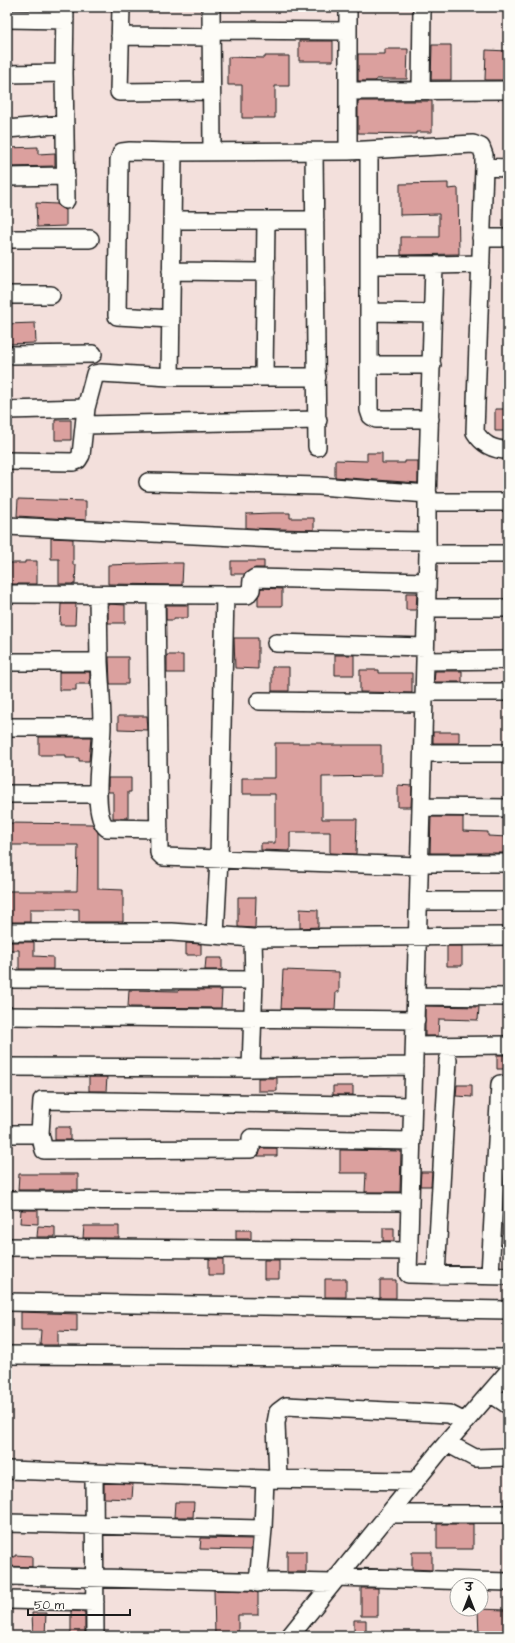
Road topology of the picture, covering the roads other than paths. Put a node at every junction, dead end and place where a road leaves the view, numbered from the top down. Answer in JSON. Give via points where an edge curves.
{"nodes":[{"id":1,"x":121,"y":7,"type":"edge"},
{"id":2,"x":211,"y":7,"type":"edge"},
{"id":3,"x":348,"y":7,"type":"edge"},
{"id":4,"x":422,"y":7,"type":"edge"},
{"id":5,"x":65,"y":14,"type":"edge"},
{"id":6,"x":7,"y":19,"type":"edge"},
{"id":7,"x":348,"y":30,"type":"junction"},
{"id":8,"x":211,"y":34,"type":"junction"},
{"id":9,"x":120,"y":36,"type":"junction"},
{"id":10,"x":64,"y":73,"type":"junction"},
{"id":11,"x":7,"y":74,"type":"edge"},
{"id":12,"x":508,"y":90,"type":"edge"},
{"id":13,"x":211,"y":91,"type":"junction"},
{"id":14,"x":348,"y":91,"type":"junction"},
{"id":15,"x":421,"y":91,"type":"junction"},
{"id":16,"x":65,"y":124,"type":"junction"},
{"id":17,"x":7,"y":129,"type":"edge"},
{"id":18,"x":369,"y":150,"type":"junction"},
{"id":19,"x":348,"y":151,"type":"junction"},
{"id":20,"x":173,"y":152,"type":"junction"},
{"id":21,"x":212,"y":152,"type":"junction"},
{"id":22,"x":314,"y":152,"type":"junction"},
{"id":23,"x":484,"y":167,"type":"junction"},
{"id":24,"x":508,"y":168,"type":"edge"},
{"id":25,"x":66,"y":176,"type":"junction"},
{"id":26,"x":7,"y":177,"type":"edge"},
{"id":27,"x":66,"y":200,"type":"dead end"},
{"id":28,"x":172,"y":220,"type":"junction"},
{"id":29,"x":266,"y":220,"type":"junction"},
{"id":30,"x":315,"y":220,"type":"junction"},
{"id":31,"x":481,"y":238,"type":"junction"},
{"id":32,"x":508,"y":238,"type":"edge"},
{"id":33,"x":7,"y":239,"type":"edge"},
{"id":34,"x":90,"y":239,"type":"dead end"},
{"id":35,"x":481,"y":264,"type":"junction"},
{"id":36,"x":369,"y":265,"type":"junction"},
{"id":37,"x":434,"y":265,"type":"junction"},
{"id":38,"x":171,"y":271,"type":"junction"},
{"id":39,"x":266,"y":272,"type":"junction"},
{"id":40,"x":7,"y":295,"type":"edge"},
{"id":41,"x":51,"y":295,"type":"dead end"},
{"id":42,"x":369,"y":312,"type":"junction"},
{"id":43,"x":433,"y":313,"type":"junction"},
{"id":44,"x":171,"y":319,"type":"junction"},
{"id":45,"x":93,"y":354,"type":"dead end"},
{"id":46,"x":7,"y":355,"type":"edge"},
{"id":47,"x":369,"y":365,"type":"junction"},
{"id":48,"x":432,"y":365,"type":"junction"},
{"id":49,"x":170,"y":377,"type":"junction"},
{"id":50,"x":264,"y":377,"type":"junction"},
{"id":51,"x":317,"y":377,"type":"junction"},
{"id":52,"x":7,"y":410,"type":"edge"},
{"id":53,"x":86,"y":416,"type":"junction"},
{"id":54,"x":430,"y":419,"type":"junction"},
{"id":55,"x":318,"y":420,"type":"junction"},
{"id":56,"x":318,"y":447,"type":"dead end"},
{"id":57,"x":508,"y":450,"type":"edge"},
{"id":58,"x":7,"y":461,"type":"edge"},
{"id":59,"x":148,"y":482,"type":"dead end"},
{"id":60,"x":428,"y":498,"type":"junction"},
{"id":61,"x":508,"y":502,"type":"edge"},
{"id":62,"x":7,"y":526,"type":"edge"},
{"id":63,"x":428,"y":547,"type":"junction"},
{"id":64,"x":508,"y":554,"type":"edge"},
{"id":65,"x":427,"y":582,"type":"junction"},
{"id":66,"x":7,"y":594,"type":"edge"},
{"id":67,"x":98,"y":595,"type":"junction"},
{"id":68,"x":156,"y":595,"type":"junction"},
{"id":69,"x":225,"y":595,"type":"junction"},
{"id":70,"x":426,"y":608,"type":"junction"},
{"id":71,"x":508,"y":608,"type":"edge"},
{"id":72,"x":276,"y":643,"type":"dead end"},
{"id":73,"x":425,"y":654,"type":"junction"},
{"id":74,"x":508,"y":660,"type":"edge"},
{"id":75,"x":7,"y":662,"type":"edge"},
{"id":76,"x":99,"y":662,"type":"junction"},
{"id":77,"x":508,"y":692,"type":"edge"},
{"id":78,"x":424,"y":698,"type":"junction"},
{"id":79,"x":259,"y":701,"type":"dead end"},
{"id":80,"x":7,"y":727,"type":"edge"},
{"id":81,"x":102,"y":727,"type":"junction"},
{"id":82,"x":423,"y":753,"type":"junction"},
{"id":83,"x":508,"y":753,"type":"edge"},
{"id":84,"x":7,"y":794,"type":"edge"},
{"id":85,"x":97,"y":794,"type":"junction"},
{"id":86,"x":421,"y":807,"type":"junction"},
{"id":87,"x":508,"y":808,"type":"edge"},
{"id":88,"x":159,"y":829,"type":"junction"},
{"id":89,"x":219,"y":859,"type":"junction"},
{"id":90,"x":508,"y":863,"type":"edge"},
{"id":91,"x":420,"y":865,"type":"junction"},
{"id":92,"x":419,"y":901,"type":"junction"},
{"id":93,"x":508,"y":901,"type":"edge"},
{"id":94,"x":7,"y":932,"type":"edge"},
{"id":95,"x":215,"y":936,"type":"junction"},
{"id":96,"x":418,"y":936,"type":"junction"},
{"id":97,"x":508,"y":936,"type":"edge"},
{"id":98,"x":253,"y":938,"type":"junction"},
{"id":99,"x":7,"y":979,"type":"edge"},
{"id":100,"x":254,"y":980,"type":"junction"},
{"id":101,"x":416,"y":996,"type":"junction"},
{"id":102,"x":508,"y":997,"type":"edge"},
{"id":103,"x":7,"y":1016,"type":"edge"},
{"id":104,"x":252,"y":1018,"type":"junction"},
{"id":105,"x":416,"y":1020,"type":"junction"},
{"id":106,"x":508,"y":1045,"type":"edge"},
{"id":107,"x":415,"y":1046,"type":"junction"},
{"id":108,"x":448,"y":1060,"type":"dead end"},
{"id":109,"x":414,"y":1066,"type":"junction"},
{"id":110,"x":7,"y":1067,"type":"edge"},
{"id":111,"x":251,"y":1068,"type":"junction"},
{"id":112,"x":500,"y":1084,"type":"dead end"},
{"id":113,"x":413,"y":1106,"type":"junction"},
{"id":114,"x":7,"y":1134,"type":"edge"},
{"id":115,"x":40,"y":1134,"type":"junction"},
{"id":116,"x":412,"y":1141,"type":"junction"},
{"id":117,"x":7,"y":1200,"type":"edge"},
{"id":118,"x":410,"y":1202,"type":"junction"},
{"id":119,"x":7,"y":1248,"type":"edge"},
{"id":120,"x":409,"y":1251,"type":"junction"},
{"id":121,"x":436,"y":1275,"type":"junction"},
{"id":122,"x":490,"y":1275,"type":"junction"},
{"id":123,"x":508,"y":1276,"type":"edge"},
{"id":124,"x":7,"y":1302,"type":"edge"},
{"id":125,"x":508,"y":1310,"type":"edge"},
{"id":126,"x":7,"y":1355,"type":"edge"},
{"id":127,"x":508,"y":1358,"type":"edge"},
{"id":128,"x":508,"y":1372,"type":"edge"},
{"id":129,"x":490,"y":1393,"type":"junction"},
{"id":130,"x":508,"y":1405,"type":"edge"},
{"id":131,"x":465,"y":1422,"type":"junction"},
{"id":132,"x":447,"y":1443,"type":"junction"},
{"id":133,"x":508,"y":1457,"type":"edge"},
{"id":134,"x":7,"y":1470,"type":"edge"},
{"id":135,"x":94,"y":1473,"type":"junction"},
{"id":136,"x":271,"y":1479,"type":"junction"},
{"id":137,"x":415,"y":1481,"type":"junction"},
{"id":138,"x":389,"y":1514,"type":"junction"},
{"id":139,"x":508,"y":1514,"type":"edge"},
{"id":140,"x":7,"y":1522,"type":"edge"},
{"id":141,"x":95,"y":1525,"type":"junction"},
{"id":142,"x":263,"y":1529,"type":"junction"},
{"id":143,"x":7,"y":1576,"type":"edge"},
{"id":144,"x":94,"y":1578,"type":"junction"},
{"id":145,"x":335,"y":1580,"type":"junction"},
{"id":146,"x":508,"y":1582,"type":"edge"},
{"id":147,"x":258,"y":1583,"type":"junction"},
{"id":148,"x":7,"y":1600,"type":"edge"},
{"id":149,"x":95,"y":1602,"type":"junction"},
{"id":150,"x":95,"y":1636,"type":"edge"},
{"id":151,"x":290,"y":1636,"type":"edge"}],
"edges":[{"from":1,"to":9,"type":"street"},
{"from":2,"to":8,"type":"street"},
{"from":3,"to":7,"type":"street"},
{"from":4,"to":15,"type":"street"},
{"from":5,"to":6,"type":"street"},
{"from":5,"to":10,"type":"street"},
{"from":7,"to":8,"type":"street"},
{"from":7,"to":14,"type":"street"},
{"from":8,"to":9,"type":"street"},
{"from":8,"to":13,"type":"street"},
{"from":9,"to":13,"type":"street","via":[[119,92]]},
{"from":10,"to":11,"type":"street"},
{"from":10,"to":16,"type":"street"},
{"from":12,"to":15,"type":"street"},
{"from":13,"to":21,"type":"street"},
{"from":14,"to":15,"type":"street"},
{"from":14,"to":19,"type":"street"},
{"from":16,"to":17,"type":"street"},
{"from":16,"to":25,"type":"street"},
{"from":18,"to":19,"type":"street"},
{"from":18,"to":23,"type":"street","via":[[473,144],[481,147]]},
{"from":18,"to":36,"type":"street"},
{"from":19,"to":22,"type":"street"},
{"from":20,"to":21,"type":"street"},
{"from":20,"to":28,"type":"street"},
{"from":20,"to":44,"type":"street","via":[[130,150],[122,152],[119,160],[116,316]]},
{"from":21,"to":22,"type":"street"},
{"from":22,"to":30,"type":"street"},
{"from":23,"to":24,"type":"street"},
{"from":23,"to":31,"type":"street"},
{"from":25,"to":26,"type":"street"},
{"from":25,"to":27,"type":"street"},
{"from":28,"to":29,"type":"street"},
{"from":28,"to":38,"type":"street"},
{"from":29,"to":30,"type":"street"},
{"from":29,"to":39,"type":"street"},
{"from":30,"to":51,"type":"street"},
{"from":31,"to":32,"type":"street"},
{"from":31,"to":35,"type":"street"},
{"from":33,"to":34,"type":"street"},
{"from":35,"to":37,"type":"street"},
{"from":35,"to":57,"type":"street","via":[[475,432],[486,444],[497,450]]},
{"from":36,"to":37,"type":"street"},
{"from":36,"to":42,"type":"street"},
{"from":37,"to":43,"type":"street"},
{"from":38,"to":39,"type":"street"},
{"from":38,"to":44,"type":"street"},
{"from":39,"to":50,"type":"street"},
{"from":40,"to":41,"type":"street"},
{"from":42,"to":43,"type":"street"},
{"from":42,"to":47,"type":"street"},
{"from":43,"to":48,"type":"street"},
{"from":44,"to":49,"type":"street"},
{"from":45,"to":46,"type":"street"},
{"from":47,"to":48,"type":"street"},
{"from":47,"to":54,"type":"street","via":[[369,410],[372,416],[376,419]]},
{"from":48,"to":54,"type":"street"},
{"from":49,"to":50,"type":"street"},
{"from":49,"to":53,"type":"street","via":[[95,374]]},
{"from":50,"to":51,"type":"street"},
{"from":51,"to":55,"type":"street"},
{"from":52,"to":53,"type":"street"},
{"from":53,"to":55,"type":"street"},
{"from":53,"to":58,"type":"street","via":[[81,455],[78,460]]},
{"from":54,"to":60,"type":"street"},
{"from":55,"to":56,"type":"street"},
{"from":59,"to":60,"type":"street","via":[[319,486]]},
{"from":60,"to":61,"type":"street"},
{"from":60,"to":63,"type":"street"},
{"from":62,"to":63,"type":"street"},
{"from":63,"to":64,"type":"street"},
{"from":63,"to":65,"type":"street"},
{"from":65,"to":69,"type":"street","via":[[255,578],[247,595]]},
{"from":65,"to":70,"type":"street"},
{"from":66,"to":67,"type":"street"},
{"from":67,"to":68,"type":"street"},
{"from":67,"to":76,"type":"street"},
{"from":68,"to":69,"type":"street"},
{"from":68,"to":88,"type":"street"},
{"from":69,"to":89,"type":"street"},
{"from":70,"to":71,"type":"street"},
{"from":70,"to":73,"type":"street"},
{"from":72,"to":73,"type":"street"},
{"from":73,"to":74,"type":"street"},
{"from":73,"to":78,"type":"street"},
{"from":75,"to":76,"type":"street"},
{"from":76,"to":81,"type":"street"},
{"from":77,"to":78,"type":"street"},
{"from":78,"to":79,"type":"street"},
{"from":78,"to":82,"type":"street"},
{"from":80,"to":81,"type":"street"},
{"from":81,"to":85,"type":"street"},
{"from":82,"to":83,"type":"street"},
{"from":82,"to":86,"type":"street"},
{"from":84,"to":85,"type":"street"},
{"from":85,"to":88,"type":"street","via":[[101,820],[107,828]]},
{"from":86,"to":87,"type":"street"},
{"from":86,"to":91,"type":"street"},
{"from":88,"to":89,"type":"street","via":[[158,853],[163,857]]},
{"from":89,"to":91,"type":"street"},
{"from":89,"to":95,"type":"street"},
{"from":90,"to":91,"type":"street"},
{"from":91,"to":92,"type":"street"},
{"from":92,"to":93,"type":"street"},
{"from":92,"to":96,"type":"street"},
{"from":94,"to":95,"type":"street","via":[[172,932]]},
{"from":95,"to":98,"type":"street"},
{"from":96,"to":97,"type":"street"},
{"from":96,"to":98,"type":"street"},
{"from":96,"to":101,"type":"street"},
{"from":98,"to":100,"type":"street"},
{"from":99,"to":100,"type":"street"},
{"from":100,"to":104,"type":"street"},
{"from":101,"to":102,"type":"street"},
{"from":101,"to":105,"type":"street"},
{"from":103,"to":104,"type":"street"},
{"from":104,"to":105,"type":"street"},
{"from":104,"to":111,"type":"street"},
{"from":105,"to":107,"type":"street"},
{"from":106,"to":107,"type":"street"},
{"from":107,"to":109,"type":"street"},
{"from":108,"to":121,"type":"street"},
{"from":109,"to":111,"type":"street"},
{"from":109,"to":113,"type":"street"},
{"from":110,"to":111,"type":"street"},
{"from":112,"to":122,"type":"street"},
{"from":113,"to":115,"type":"street","via":[[42,1100]]},
{"from":113,"to":116,"type":"street"},
{"from":114,"to":115,"type":"street"},
{"from":115,"to":116,"type":"street","via":[[44,1150],[251,1149],[251,1138]]},
{"from":116,"to":118,"type":"street"},
{"from":117,"to":118,"type":"street"},
{"from":118,"to":120,"type":"street"},
{"from":119,"to":120,"type":"street"},
{"from":120,"to":121,"type":"street","via":[[408,1274]]},
{"from":121,"to":122,"type":"street"},
{"from":122,"to":123,"type":"street"},
{"from":124,"to":125,"type":"street"},
{"from":126,"to":127,"type":"street"},
{"from":128,"to":129,"type":"street"},
{"from":129,"to":130,"type":"street"},
{"from":129,"to":131,"type":"street"},
{"from":131,"to":132,"type":"street"},
{"from":131,"to":136,"type":"street","via":[[449,1414],[286,1406],[278,1412]]},
{"from":132,"to":133,"type":"street","via":[[475,1458]]},
{"from":132,"to":137,"type":"street"},
{"from":134,"to":135,"type":"street"},
{"from":135,"to":136,"type":"street"},
{"from":135,"to":141,"type":"street"},
{"from":136,"to":137,"type":"street"},
{"from":136,"to":142,"type":"street"},
{"from":137,"to":138,"type":"street"},
{"from":138,"to":139,"type":"street"},
{"from":138,"to":145,"type":"street"},
{"from":140,"to":141,"type":"street"},
{"from":141,"to":142,"type":"street"},
{"from":141,"to":144,"type":"street"},
{"from":142,"to":147,"type":"street"},
{"from":143,"to":144,"type":"street"},
{"from":144,"to":147,"type":"street"},
{"from":144,"to":149,"type":"street"},
{"from":145,"to":146,"type":"street"},
{"from":145,"to":147,"type":"street"},
{"from":145,"to":151,"type":"street"},
{"from":148,"to":149,"type":"street"},
{"from":149,"to":150,"type":"street"}]}
